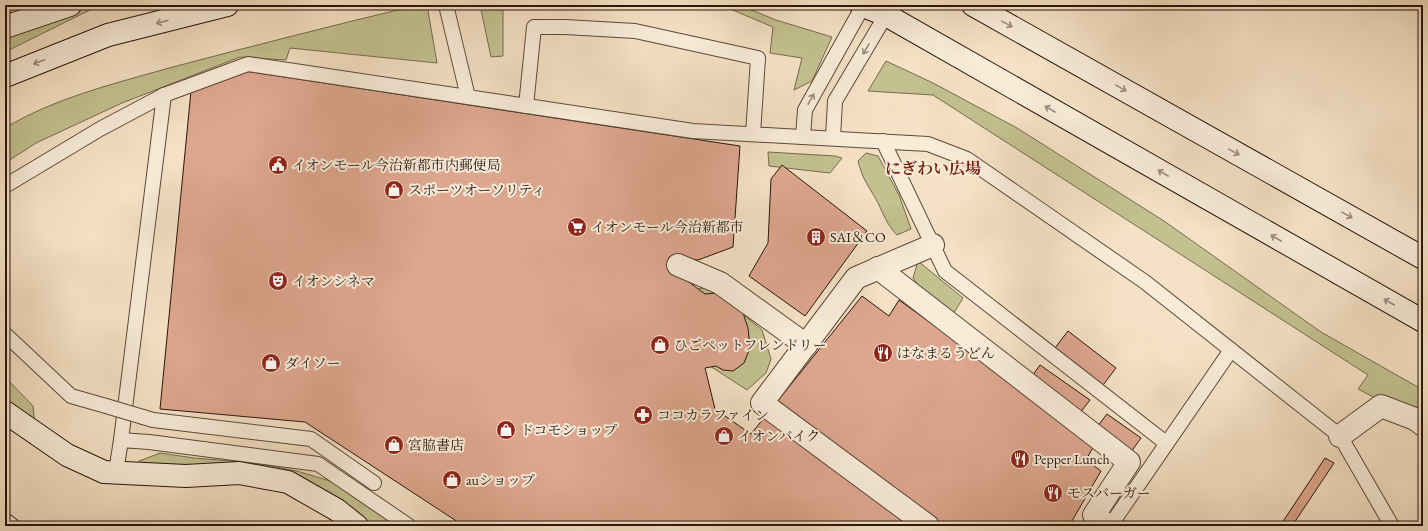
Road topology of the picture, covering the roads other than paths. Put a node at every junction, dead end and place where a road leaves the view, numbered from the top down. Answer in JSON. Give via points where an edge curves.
{"nodes":[{"id":1,"x":70,"y":5,"type":"edge"},
{"id":2,"x":227,"y":5,"type":"edge"},
{"id":3,"x":446,"y":5,"type":"edge"},
{"id":4,"x":862,"y":5,"type":"edge"},
{"id":5,"x":974,"y":5,"type":"edge"},
{"id":6,"x":886,"y":15,"type":"junction"},
{"id":7,"x":5,"y":27,"type":"edge"},
{"id":8,"x":5,"y":76,"type":"edge"},
{"id":9,"x":164,"y":95,"type":"junction"},
{"id":10,"x":468,"y":97,"type":"junction"},
{"id":11,"x":526,"y":106,"type":"junction"},
{"id":12,"x":753,"y":134,"type":"junction"},
{"id":13,"x":803,"y":137,"type":"junction"},
{"id":14,"x":832,"y":138,"type":"junction"},
{"id":15,"x":883,"y":141,"type":"junction"},
{"id":16,"x":5,"y":186,"type":"edge"},
{"id":17,"x":933,"y":245,"type":"junction"},
{"id":18,"x":1423,"y":258,"type":"edge"},
{"id":19,"x":678,"y":266,"type":"dead end"},
{"id":20,"x":878,"y":268,"type":"junction"},
{"id":21,"x":1423,"y":321,"type":"edge"},
{"id":22,"x":5,"y":334,"type":"edge"},
{"id":23,"x":806,"y":345,"type":"junction"},
{"id":24,"x":1231,"y":350,"type":"junction"},
{"id":25,"x":5,"y":412,"type":"edge"},
{"id":26,"x":1423,"y":424,"type":"edge"},
{"id":27,"x":1340,"y":436,"type":"junction"},
{"id":28,"x":120,"y":440,"type":"junction"},
{"id":29,"x":1166,"y":443,"type":"junction"},
{"id":30,"x":116,"y":472,"type":"junction"},
{"id":31,"x":374,"y":482,"type":"dead end"},
{"id":32,"x":1379,"y":501,"type":"junction"},
{"id":33,"x":5,"y":520,"type":"edge"},
{"id":34,"x":405,"y":525,"type":"edge"},
{"id":35,"x":14,"y":526,"type":"edge"},
{"id":36,"x":357,"y":526,"type":"edge"},
{"id":37,"x":928,"y":526,"type":"edge"},
{"id":38,"x":1109,"y":526,"type":"edge"},
{"id":39,"x":1392,"y":526,"type":"edge"},
{"id":40,"x":1400,"y":526,"type":"edge"}],
"edges":[{"from":1,"to":7,"type":"street"},
{"from":2,"to":8,"type":"street","one_way":true,"via":[[108,35]]},
{"from":3,"to":10,"type":"lane"},
{"from":4,"to":6,"type":"street"},
{"from":13,"to":4,"type":"lane","one_way":true,"via":[[805,110]]},
{"from":5,"to":18,"type":"street","one_way":true},
{"from":6,"to":14,"type":"lane","one_way":true,"via":[[835,101]]},
{"from":21,"to":6,"type":"street","one_way":true},
{"from":9,"to":10,"type":"lane","via":[[248,64]]},
{"from":9,"to":16,"type":"lane"},
{"from":9,"to":28,"type":"lane"},
{"from":10,"to":11,"type":"lane"},
{"from":11,"to":12,"type":"lane","via":[[693,131]]},
{"from":11,"to":12,"type":"lane","via":[[534,27],[635,31],[758,58]]},
{"from":12,"to":13,"type":"lane"},
{"from":13,"to":14,"type":"lane"},
{"from":14,"to":15,"type":"lane"},
{"from":15,"to":17,"type":"lane"},
{"from":15,"to":24,"type":"lane","via":[[928,144],[967,159],[1145,282]]},
{"from":17,"to":20,"type":"street"},
{"from":17,"to":29,"type":"lane","via":[[945,271]]},
{"from":19,"to":23,"type":"street","via":[[720,283]]},
{"from":20,"to":23,"type":"street","via":[[856,278]]},
{"from":20,"to":38,"type":"street","via":[[1129,462],[1094,515]]},
{"from":22,"to":31,"type":"lane","bridge":true,"via":[[71,396],[153,420],[311,439]]},
{"from":23,"to":37,"type":"street","via":[[762,404]]},
{"from":24,"to":27,"type":"lane"},
{"from":24,"to":29,"type":"lane"},
{"from":25,"to":30,"type":"street","via":[[67,455],[104,472]]},
{"from":26,"to":27,"type":"street","via":[[1381,406]]},
{"from":27,"to":32,"type":"lane"},
{"from":28,"to":30,"type":"lane"},
{"from":28,"to":34,"type":"lane","via":[[318,464]]},
{"from":29,"to":38,"type":"lane"},
{"from":30,"to":36,"type":"street","via":[[186,476],[239,473],[288,482],[337,510]]},
{"from":32,"to":39,"type":"lane"},
{"from":32,"to":40,"type":"lane"},
{"from":33,"to":35,"type":"lane"}]}
